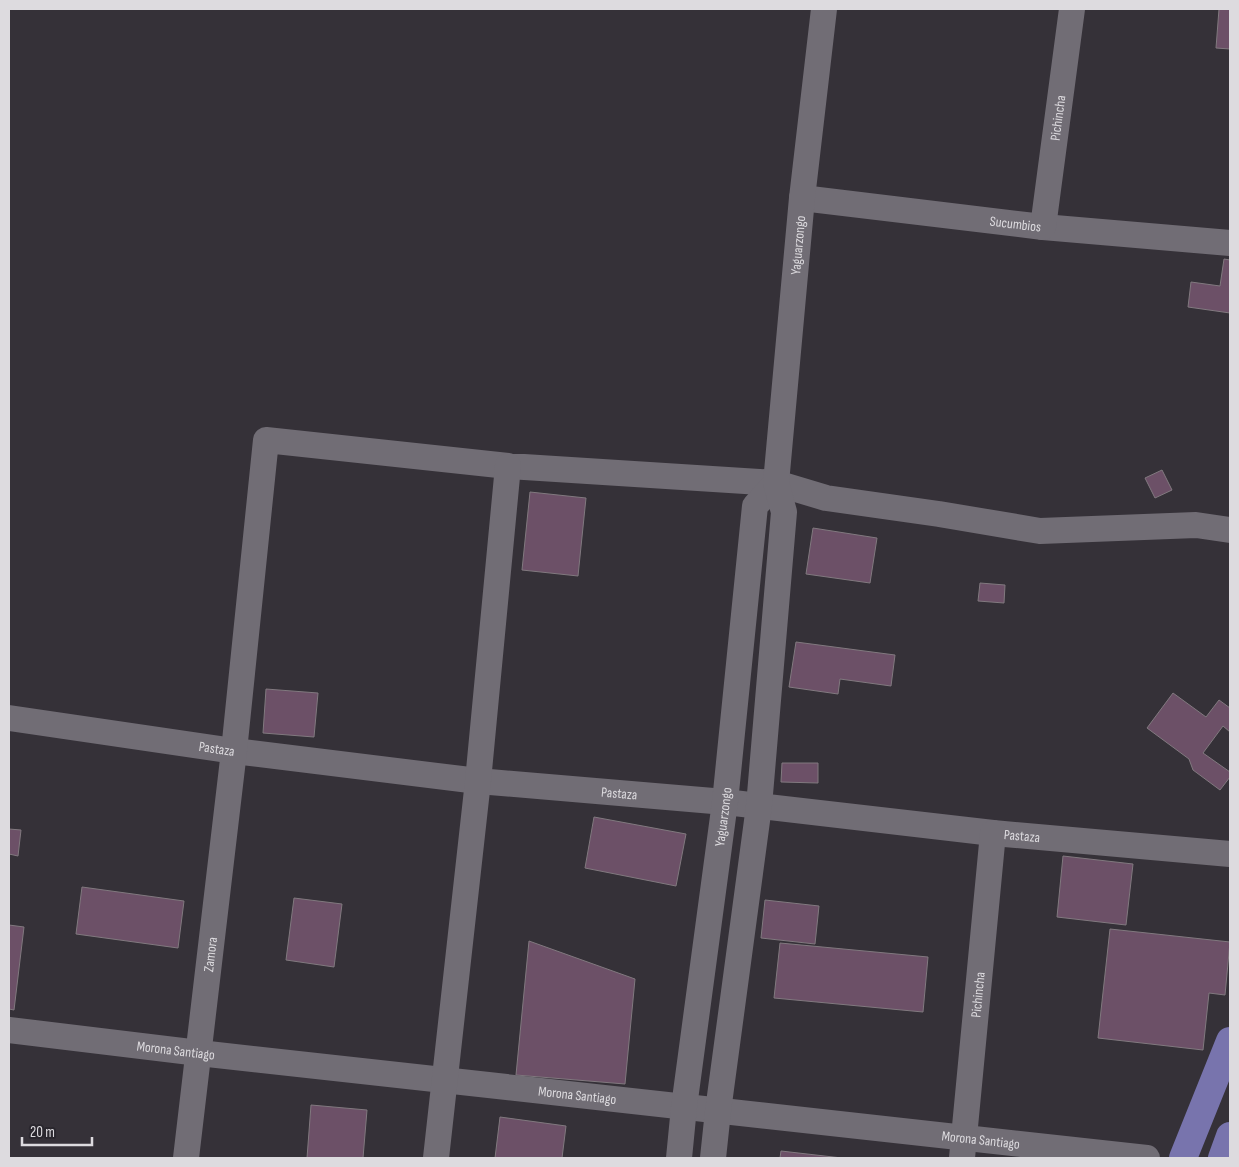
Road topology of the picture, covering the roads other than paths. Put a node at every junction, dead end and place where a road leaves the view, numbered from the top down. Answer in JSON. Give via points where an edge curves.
{"nodes":[{"id":1,"x":824,"y":9,"type":"edge"},
{"id":2,"x":1072,"y":9,"type":"edge"},
{"id":3,"x":802,"y":198,"type":"junction"},
{"id":4,"x":1043,"y":227,"type":"junction"},
{"id":5,"x":1230,"y":243,"type":"edge"},
{"id":6,"x":508,"y":466,"type":"junction"},
{"id":7,"x":776,"y":483,"type":"junction"},
{"id":8,"x":1230,"y":530,"type":"edge"},
{"id":9,"x":9,"y":718,"type":"edge"},
{"id":10,"x":234,"y":751,"type":"junction"},
{"id":11,"x":478,"y":781,"type":"junction"},
{"id":12,"x":725,"y":802,"type":"junction"},
{"id":13,"x":759,"y":806,"type":"junction"},
{"id":14,"x":993,"y":833,"type":"junction"},
{"id":15,"x":1230,"y":854,"type":"edge"},
{"id":16,"x":9,"y":1030,"type":"edge"},
{"id":17,"x":1230,"y":1041,"type":"edge"},
{"id":18,"x":199,"y":1053,"type":"junction"},
{"id":19,"x":446,"y":1081,"type":"junction"},
{"id":20,"x":684,"y":1107,"type":"junction"},
{"id":21,"x":718,"y":1111,"type":"junction"},
{"id":22,"x":1230,"y":1136,"type":"edge"},
{"id":23,"x":964,"y":1148,"type":"edge"},
{"id":24,"x":186,"y":1158,"type":"edge"},
{"id":25,"x":436,"y":1158,"type":"edge"},
{"id":26,"x":679,"y":1158,"type":"edge"},
{"id":27,"x":713,"y":1158,"type":"edge"},
{"id":28,"x":1148,"y":1158,"type":"edge"},
{"id":29,"x":1183,"y":1158,"type":"edge"},
{"id":30,"x":1222,"y":1158,"type":"edge"}],
"edges":[{"from":1,"to":3,"type":"street","name":"Yaguarzongo"},
{"from":2,"to":4,"type":"street","name":"Pichincha"},
{"from":3,"to":4,"type":"street","name":"Sucumbios"},
{"from":3,"to":7,"type":"street","name":"Yaguarzongo"},
{"from":4,"to":5,"type":"street","name":"Sucumbios"},
{"from":6,"to":7,"type":"street"},
{"from":6,"to":10,"type":"street","name":"Zamora","via":[[266,440]]},
{"from":6,"to":11,"type":"street"},
{"from":7,"to":8,"type":"street","via":[[826,498],[1040,531],[1196,525]]},
{"from":7,"to":12,"type":"street","name":"Yaguarzongo","via":[[755,506]]},
{"from":7,"to":13,"type":"street","name":"Yaguarzongo","via":[[784,512]]},
{"from":9,"to":10,"type":"street","name":"Pastaza"},
{"from":10,"to":11,"type":"street","name":"Pastaza"},
{"from":10,"to":18,"type":"street","name":"Zamora"},
{"from":11,"to":12,"type":"street","name":"Pastaza"},
{"from":11,"to":19,"type":"street"},
{"from":12,"to":13,"type":"street","name":"Pastaza"},
{"from":12,"to":20,"type":"street","name":"Yaguarzongo"},
{"from":13,"to":14,"type":"street","name":"Pastaza"},
{"from":13,"to":21,"type":"street","name":"Yaguarzongo"},
{"from":14,"to":15,"type":"street","name":"Pastaza"},
{"from":14,"to":23,"type":"street","name":"Pichincha"},
{"from":16,"to":18,"type":"street","name":"Morona Santiago"},
{"from":17,"to":29,"type":"main road"},
{"from":18,"to":19,"type":"street","name":"Morona Santiago"},
{"from":18,"to":24,"type":"street","name":"Zamora"},
{"from":19,"to":20,"type":"street","name":"Morona Santiago"},
{"from":19,"to":25,"type":"street"},
{"from":20,"to":21,"type":"street","name":"Morona Santiago"},
{"from":20,"to":26,"type":"street","name":"Yaguarzongo"},
{"from":21,"to":23,"type":"street","name":"Morona Santiago"},
{"from":21,"to":27,"type":"street","name":"Yaguarzongo"},
{"from":22,"to":30,"type":"main road"},
{"from":23,"to":28,"type":"street","name":"Morona Santiago"}]}
